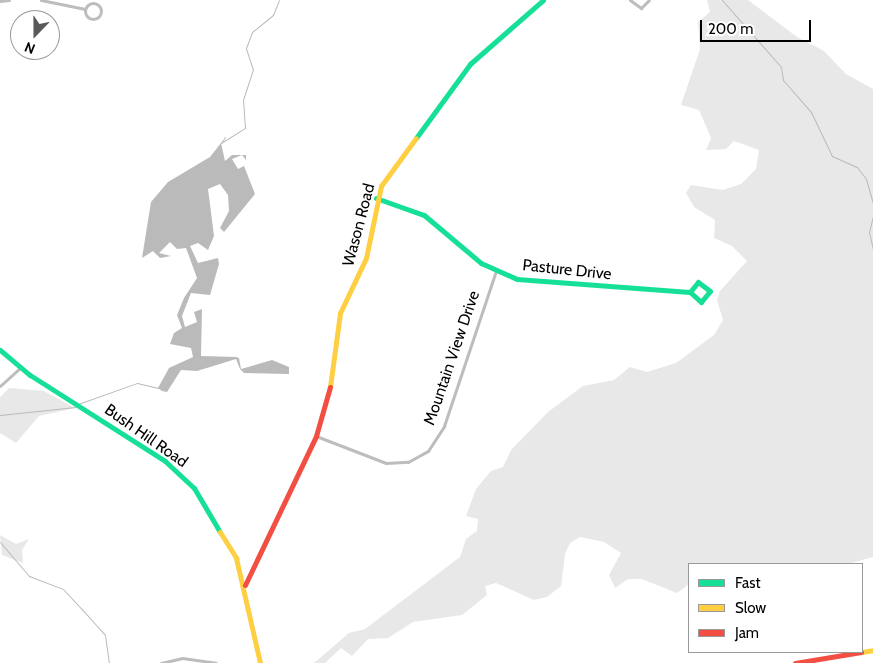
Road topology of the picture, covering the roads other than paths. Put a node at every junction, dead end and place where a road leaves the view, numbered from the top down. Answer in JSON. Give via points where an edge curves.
{"nodes":[{"id":1,"x":9,"y":0,"type":"edge"},
{"id":2,"x":41,"y":0,"type":"edge"},
{"id":3,"x":543,"y":0,"type":"edge"},
{"id":4,"x":630,"y":0,"type":"edge"},
{"id":5,"x":649,"y":0,"type":"edge"},
{"id":6,"x":0,"y":2,"type":"edge"},
{"id":7,"x":85,"y":10,"type":"junction"},
{"id":8,"x":376,"y":198,"type":"junction"},
{"id":9,"x":496,"y":271,"type":"junction"},
{"id":10,"x":690,"y":292,"type":"dead end"},
{"id":11,"x":0,"y":350,"type":"edge"},
{"id":12,"x":20,"y":368,"type":"junction"},
{"id":13,"x":0,"y":386,"type":"edge"},
{"id":14,"x":316,"y":436,"type":"junction"},
{"id":15,"x":245,"y":585,"type":"junction"},
{"id":16,"x":855,"y":653,"type":"edge"},
{"id":17,"x":161,"y":663,"type":"edge"},
{"id":18,"x":216,"y":663,"type":"edge"},
{"id":19,"x":260,"y":663,"type":"edge"},
{"id":20,"x":795,"y":663,"type":"edge"}],
"edges":[{"from":1,"to":6,"type":"street"},
{"from":2,"to":7,"type":"street"},
{"from":3,"to":8,"type":"street","name":"Wason Road","via":[[470,64],[385,179]]},
{"from":4,"to":5,"type":"street","via":[[641,8]]},
{"from":7,"to":7,"type":"street","via":[[90,19],[101,14],[96,3]]},
{"from":8,"to":9,"type":"street","name":"Pasture Drive","via":[[424,215]]},
{"from":8,"to":14,"type":"street","name":"Wason Road","via":[[366,258],[340,313],[333,374]]},
{"from":9,"to":10,"type":"street","name":"Pasture Drive","via":[[534,282]]},
{"from":9,"to":14,"type":"street","name":"Mountain View Drive","via":[[444,426],[428,451],[408,462],[386,463]]},
{"from":11,"to":12,"type":"street","name":"Bush Hill Road"},
{"from":12,"to":13,"type":"street"},
{"from":12,"to":15,"type":"street","name":"Bush Hill Road","via":[[179,472],[222,529]]},
{"from":14,"to":15,"type":"street","name":"Wason Road"},
{"from":15,"to":19,"type":"street","name":"Bush Hill Road"},
{"from":16,"to":20,"type":"street"},
{"from":17,"to":18,"type":"street","via":[[191,658]]}]}
